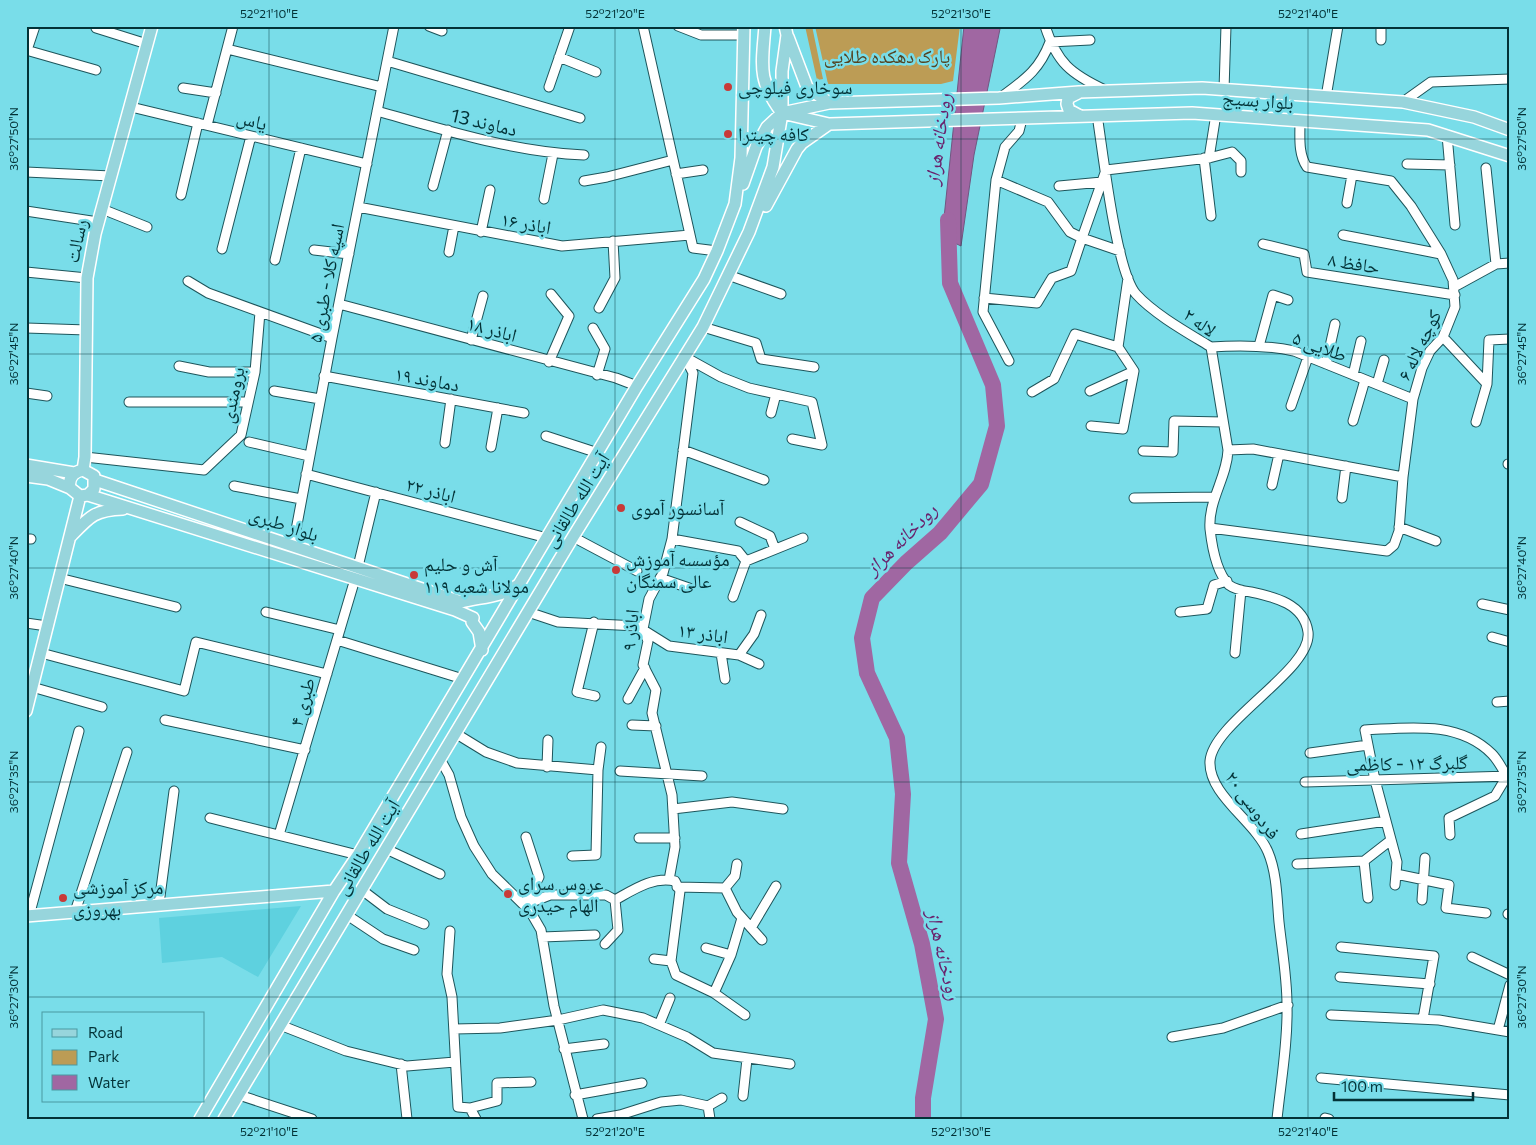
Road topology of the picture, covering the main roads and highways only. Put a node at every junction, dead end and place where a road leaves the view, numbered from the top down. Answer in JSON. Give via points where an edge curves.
{"nodes":[{"id":1,"x":152,"y":26,"type":"edge"},
{"id":2,"x":765,"y":26,"type":"edge"},
{"id":3,"x":744,"y":31,"type":"edge"},
{"id":4,"x":786,"y":31,"type":"edge"},
{"id":5,"x":763,"y":71,"type":"junction"},
{"id":6,"x":782,"y":71,"type":"junction"},
{"id":7,"x":1079,"y":92,"type":"junction"},
{"id":8,"x":829,"y":103,"type":"junction"},
{"id":9,"x":782,"y":113,"type":"junction"},
{"id":10,"x":1080,"y":116,"type":"junction"},
{"id":11,"x":829,"y":124,"type":"junction"},
{"id":12,"x":1510,"y":130,"type":"edge"},
{"id":13,"x":1510,"y":156,"type":"edge"},
{"id":14,"x":752,"y":158,"type":"junction"},
{"id":15,"x":773,"y":167,"type":"junction"},
{"id":16,"x":735,"y":204,"type":"junction"},
{"id":17,"x":750,"y":232,"type":"junction"},
{"id":18,"x":26,"y":465,"type":"edge"},
{"id":19,"x":78,"y":471,"type":"junction"},
{"id":20,"x":26,"y":476,"type":"edge"},
{"id":21,"x":95,"y":480,"type":"junction"},
{"id":22,"x":70,"y":488,"type":"junction"},
{"id":23,"x":84,"y":496,"type":"junction"},
{"id":24,"x":143,"y":512,"type":"junction"},
{"id":25,"x":70,"y":537,"type":"junction"},
{"id":26,"x":356,"y":573,"type":"junction"},
{"id":27,"x":520,"y":583,"type":"junction"},
{"id":28,"x":458,"y":606,"type":"junction"},
{"id":29,"x":482,"y":650,"type":"junction"},
{"id":30,"x":27,"y":704,"type":"edge"},
{"id":31,"x":393,"y":797,"type":"junction"},
{"id":32,"x":411,"y":807,"type":"junction"},
{"id":33,"x":368,"y":838,"type":"junction"},
{"id":34,"x":386,"y":849,"type":"junction"},
{"id":35,"x":334,"y":890,"type":"junction"},
{"id":36,"x":28,"y":916,"type":"edge"},
{"id":37,"x":200,"y":1119,"type":"edge"},
{"id":38,"x":224,"y":1119,"type":"edge"}],
"edges":[{"from":1,"to":19,"type":"main road","name":"رسالت","via":[[98,222],[86,278],[85,457]]},
{"from":2,"to":5,"type":"main road"},
{"from":3,"to":16,"type":"main road","name":"آیت الله طالقانی","via":[[743,136]]},
{"from":4,"to":6,"type":"main road","name":"آیت الله طالقانی"},
{"from":4,"to":8,"type":"main road","via":[[807,87]]},
{"from":5,"to":6,"type":"main road","via":[[766,77],[773,79]]},
{"from":5,"to":9,"type":"main road","via":[[769,96]]},
{"from":6,"to":9,"type":"main road","name":"آیت الله طالقانی"},
{"from":7,"to":8,"type":"main road","name":"بلوار بسیج"},
{"from":7,"to":10,"type":"main road","via":[[1068,98],[1066,104],[1069,110]]},
{"from":7,"to":12,"type":"main road","name":"بلوار بسیج","via":[[1202,88],[1403,102],[1474,117]]},
{"from":8,"to":9,"type":"main road","name":"بلوار بسیج"},
{"from":9,"to":11,"type":"main road","name":"بلوار بسیج"},
{"from":9,"to":14,"type":"main road","via":[[766,127]]},
{"from":9,"to":15,"type":"main road","name":"آیت الله طالقانی"},
{"from":10,"to":11,"type":"main road","name":"بلوار بسیج"},
{"from":10,"to":13,"type":"main road","name":"بلوار بسیج","via":[[1192,112],[1428,130]]},
{"from":11,"to":17,"type":"main road","via":[[802,143]]},
{"from":14,"to":15,"type":"main road","via":[[765,154]]},
{"from":14,"to":16,"type":"main road"},
{"from":15,"to":17,"type":"main road","name":"آیت الله طالقانی"},
{"from":16,"to":27,"type":"main road","name":"آیت الله طالقانی","via":[[704,279]]},
{"from":17,"to":32,"type":"main road","name":"آیت الله طالقانی","via":[[703,327]]},
{"from":18,"to":19,"type":"main road"},
{"from":19,"to":21,"type":"main road","via":[[91,473]]},
{"from":19,"to":22,"type":"main road","via":[[69,480]]},
{"from":20,"to":22,"type":"main road","via":[[48,479]]},
{"from":21,"to":23,"type":"main road","via":[[94,489]]},
{"from":21,"to":26,"type":"main road","name":"بلوار طبری","via":[[293,546]]},
{"from":22,"to":23,"type":"main road"},
{"from":23,"to":24,"type":"main road","name":"بلوار طبری"},
{"from":23,"to":25,"type":"main road"},
{"from":24,"to":25,"type":"main road","via":[[128,508],[93,513]]},
{"from":24,"to":26,"type":"main road","name":"بلوار طبری"},
{"from":25,"to":30,"type":"main road"},
{"from":26,"to":28,"type":"main road","name":"بلوار طبری"},
{"from":27,"to":28,"type":"main road","via":[[508,593],[488,595]]},
{"from":27,"to":29,"type":"main road","name":"آیت الله طالقانی"},
{"from":28,"to":29,"type":"main road","via":[[473,618]]},
{"from":29,"to":31,"type":"main road","name":"آیت الله طالقانی"},
{"from":31,"to":32,"type":"main road","via":[[398,810]]},
{"from":31,"to":33,"type":"main road","name":"آیت الله طالقانی"},
{"from":32,"to":34,"type":"main road","name":"آیت الله طالقانی"},
{"from":33,"to":34,"type":"main road","via":[[382,836]]},
{"from":33,"to":35,"type":"main road","name":"آیت الله طالقانی"},
{"from":34,"to":38,"type":"main road","name":"آیت الله طالقانی"},
{"from":35,"to":36,"type":"main road"},
{"from":35,"to":37,"type":"main road","name":"آیت الله طالقانی"}]}
